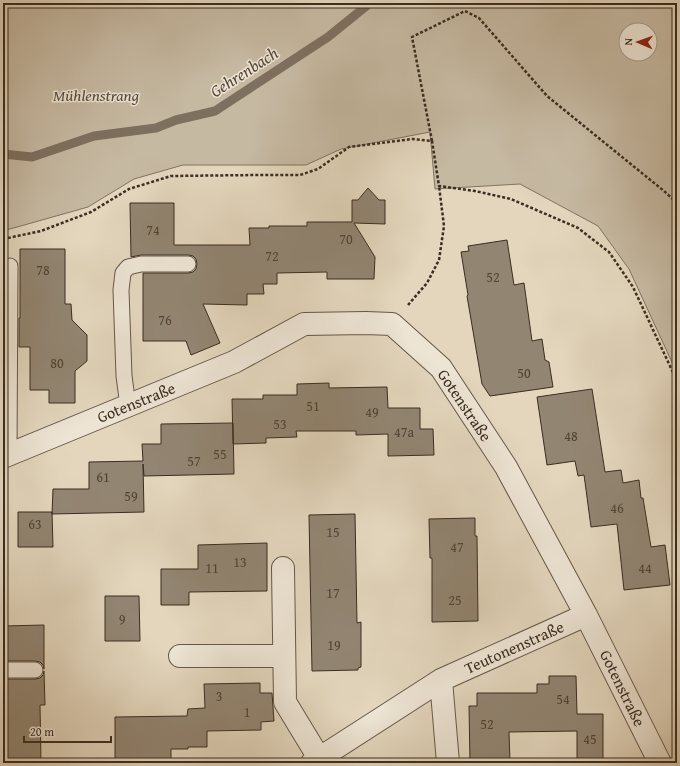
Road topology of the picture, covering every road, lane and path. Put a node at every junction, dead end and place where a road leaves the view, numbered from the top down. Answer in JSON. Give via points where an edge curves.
{"nodes":[{"id":1,"x":432,"y":141,"type":"junction"},
{"id":2,"x":439,"y":186,"type":"junction"},
{"id":3,"x":677,"y":203,"type":"edge"},
{"id":4,"x":3,"y":239,"type":"edge"},
{"id":5,"x":188,"y":264,"type":"dead end"},
{"id":6,"x":10,"y":266,"type":"dead end"},
{"id":7,"x":392,"y":324,"type":"junction"},
{"id":8,"x":677,"y":382,"type":"edge"},
{"id":9,"x":128,"y":406,"type":"junction"},
{"id":10,"x":6,"y":456,"type":"edge"},
{"id":11,"x":283,"y":568,"type":"dead end"},
{"id":12,"x":586,"y":615,"type":"junction"},
{"id":13,"x":180,"y":656,"type":"dead end"},
{"id":14,"x":284,"y":656,"type":"junction"},
{"id":15,"x":3,"y":670,"type":"edge"},
{"id":16,"x":35,"y":670,"type":"dead end"},
{"id":17,"x":441,"y":680,"type":"junction"},
{"id":18,"x":316,"y":760,"type":"edge"},
{"id":19,"x":448,"y":763,"type":"edge"},
{"id":20,"x":660,"y":763,"type":"edge"}],
"edges":[{"from":1,"to":2,"type":"path"},
{"from":1,"to":3,"type":"path","via":[[412,37],[465,11],[479,18],[546,96]]},
{"from":1,"to":4,"type":"path","via":[[412,139],[349,147],[318,169],[300,175],[171,176],[129,189],[91,212],[41,232]]},
{"from":2,"to":7,"type":"path","via":[[444,226],[439,260],[427,283]]},
{"from":2,"to":8,"type":"path","via":[[512,199],[578,228],[609,252],[633,287]]},
{"from":5,"to":9,"type":"lane","via":[[141,264],[128,267],[123,273],[121,290],[124,376]]},
{"from":6,"to":10,"type":"lane"},
{"from":7,"to":9,"type":"street","name":"Gotenstraße","via":[[304,324],[234,362]]},
{"from":7,"to":12,"type":"street","name":"Gotenstraße","via":[[441,368],[506,467]]},
{"from":9,"to":10,"type":"street","name":"Gotenstraße"},
{"from":11,"to":14,"type":"street","name":"Teutonenstraße"},
{"from":12,"to":17,"type":"street","name":"Teutonenstraße"},
{"from":12,"to":20,"type":"street","name":"Gotenstraße"},
{"from":13,"to":14,"type":"street"},
{"from":14,"to":18,"type":"street","name":"Teutonenstraße","via":[[285,702]]},
{"from":15,"to":16,"type":"lane"},
{"from":17,"to":18,"type":"street","name":"Teutonenstraße"},
{"from":17,"to":19,"type":"street"}]}
